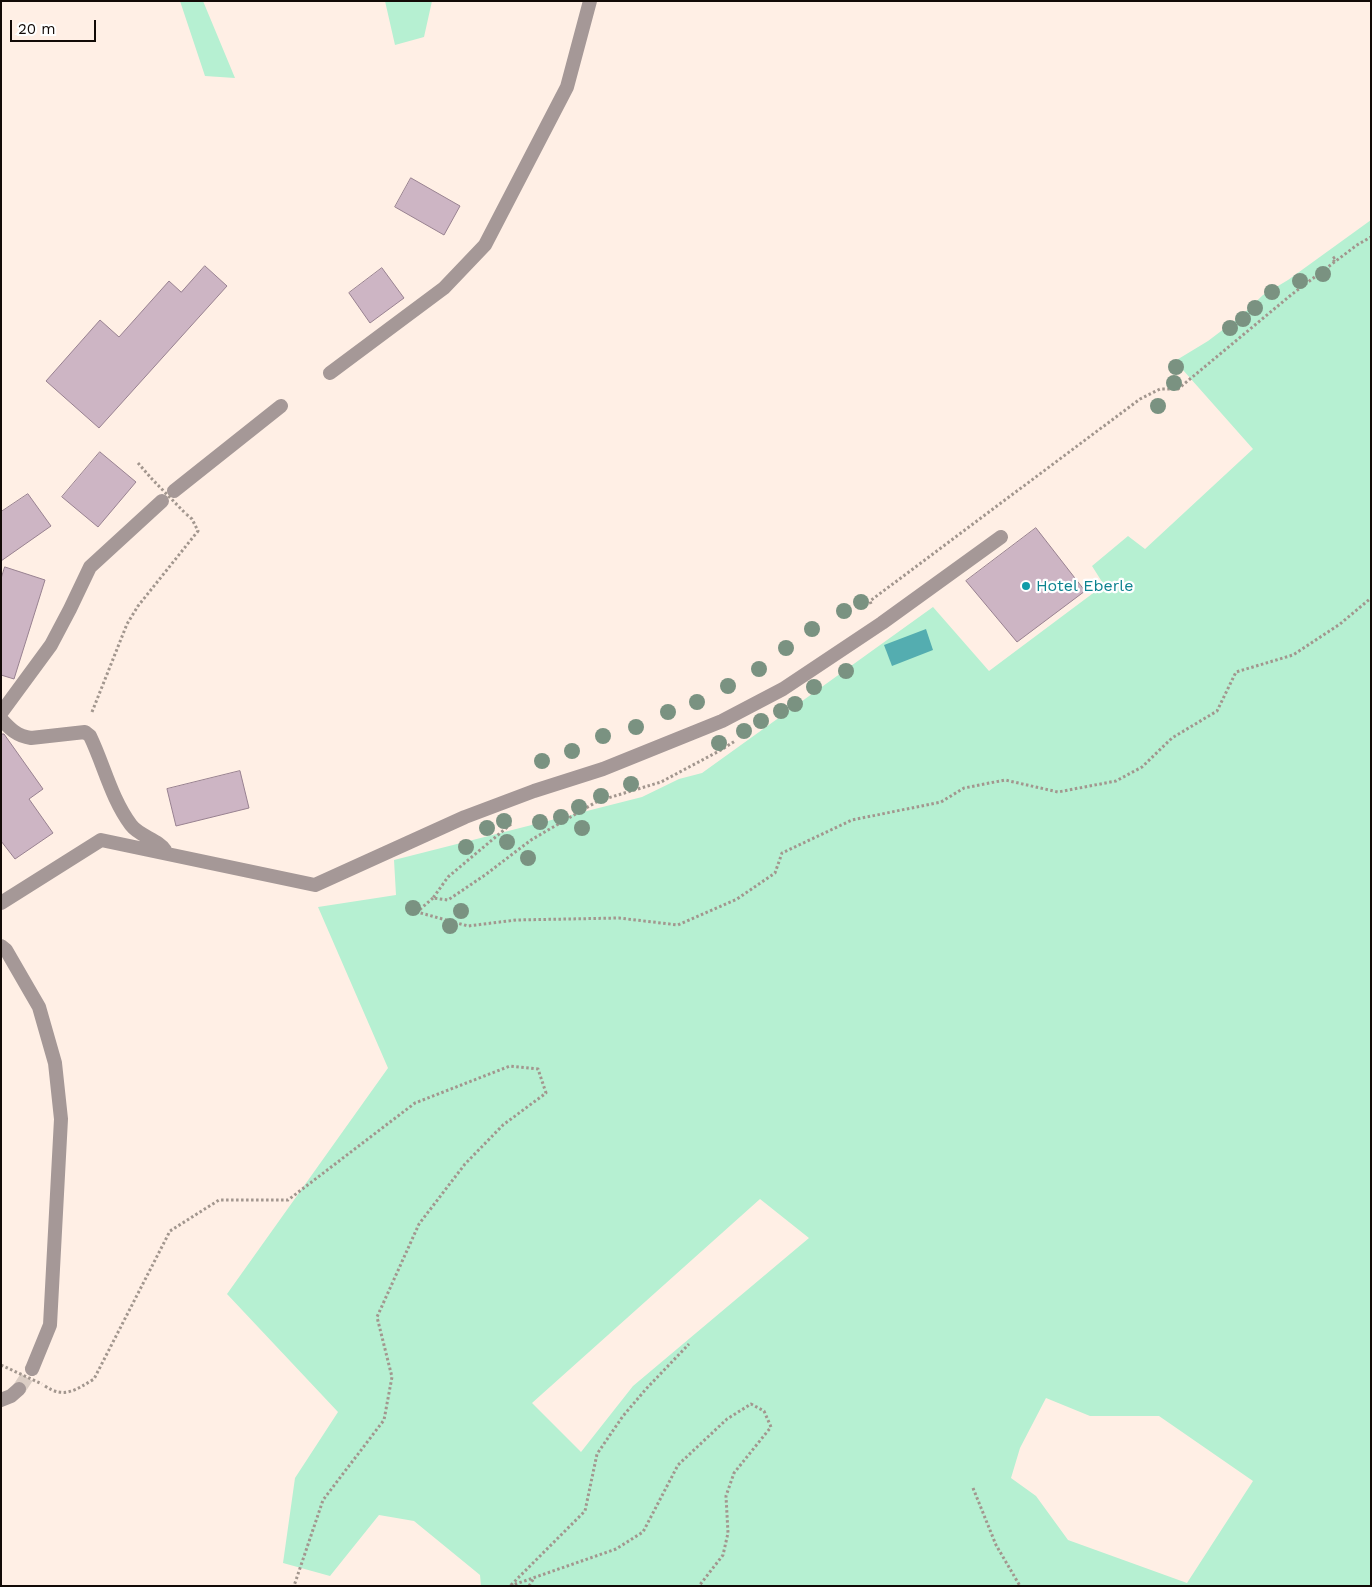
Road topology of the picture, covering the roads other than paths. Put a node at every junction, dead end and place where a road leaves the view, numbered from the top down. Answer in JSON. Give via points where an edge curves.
{"nodes":[{"id":1,"x":590,"y":1,"type":"edge"},
{"id":2,"x":330,"y":373,"type":"dead end"},
{"id":3,"x":281,"y":406,"type":"dead end"},
{"id":4,"x":174,"y":491,"type":"dead end"},
{"id":5,"x":162,"y":501,"type":"dead end"},
{"id":6,"x":1001,"y":537,"type":"dead end"},
{"id":7,"x":1,"y":713,"type":"edge"},
{"id":8,"x":1,"y":719,"type":"edge"},
{"id":9,"x":166,"y":854,"type":"junction"},
{"id":10,"x":1,"y":903,"type":"edge"},
{"id":11,"x":1,"y":946,"type":"edge"},
{"id":12,"x":32,"y":1369,"type":"tunnel mouth"},
{"id":13,"x":19,"y":1389,"type":"tunnel mouth"},
{"id":14,"x":1,"y":1400,"type":"edge"}],
"edges":[{"from":1,"to":2,"type":"street","via":[[567,87],[485,244],[444,288]]},
{"from":3,"to":4,"type":"street"},
{"from":5,"to":7,"type":"street","via":[[90,567],[51,645]]},
{"from":6,"to":9,"type":"street","via":[[783,689],[722,720],[602,769],[465,817],[315,886]]},
{"from":8,"to":9,"type":"street","via":[[24,737],[85,732],[92,740],[116,801],[132,827],[162,846]]},
{"from":9,"to":10,"type":"street","via":[[102,840]]},
{"from":11,"to":12,"type":"street","via":[[39,1007],[55,1063],[61,1119],[50,1325]]},
{"from":13,"to":14,"type":"street"}]}
